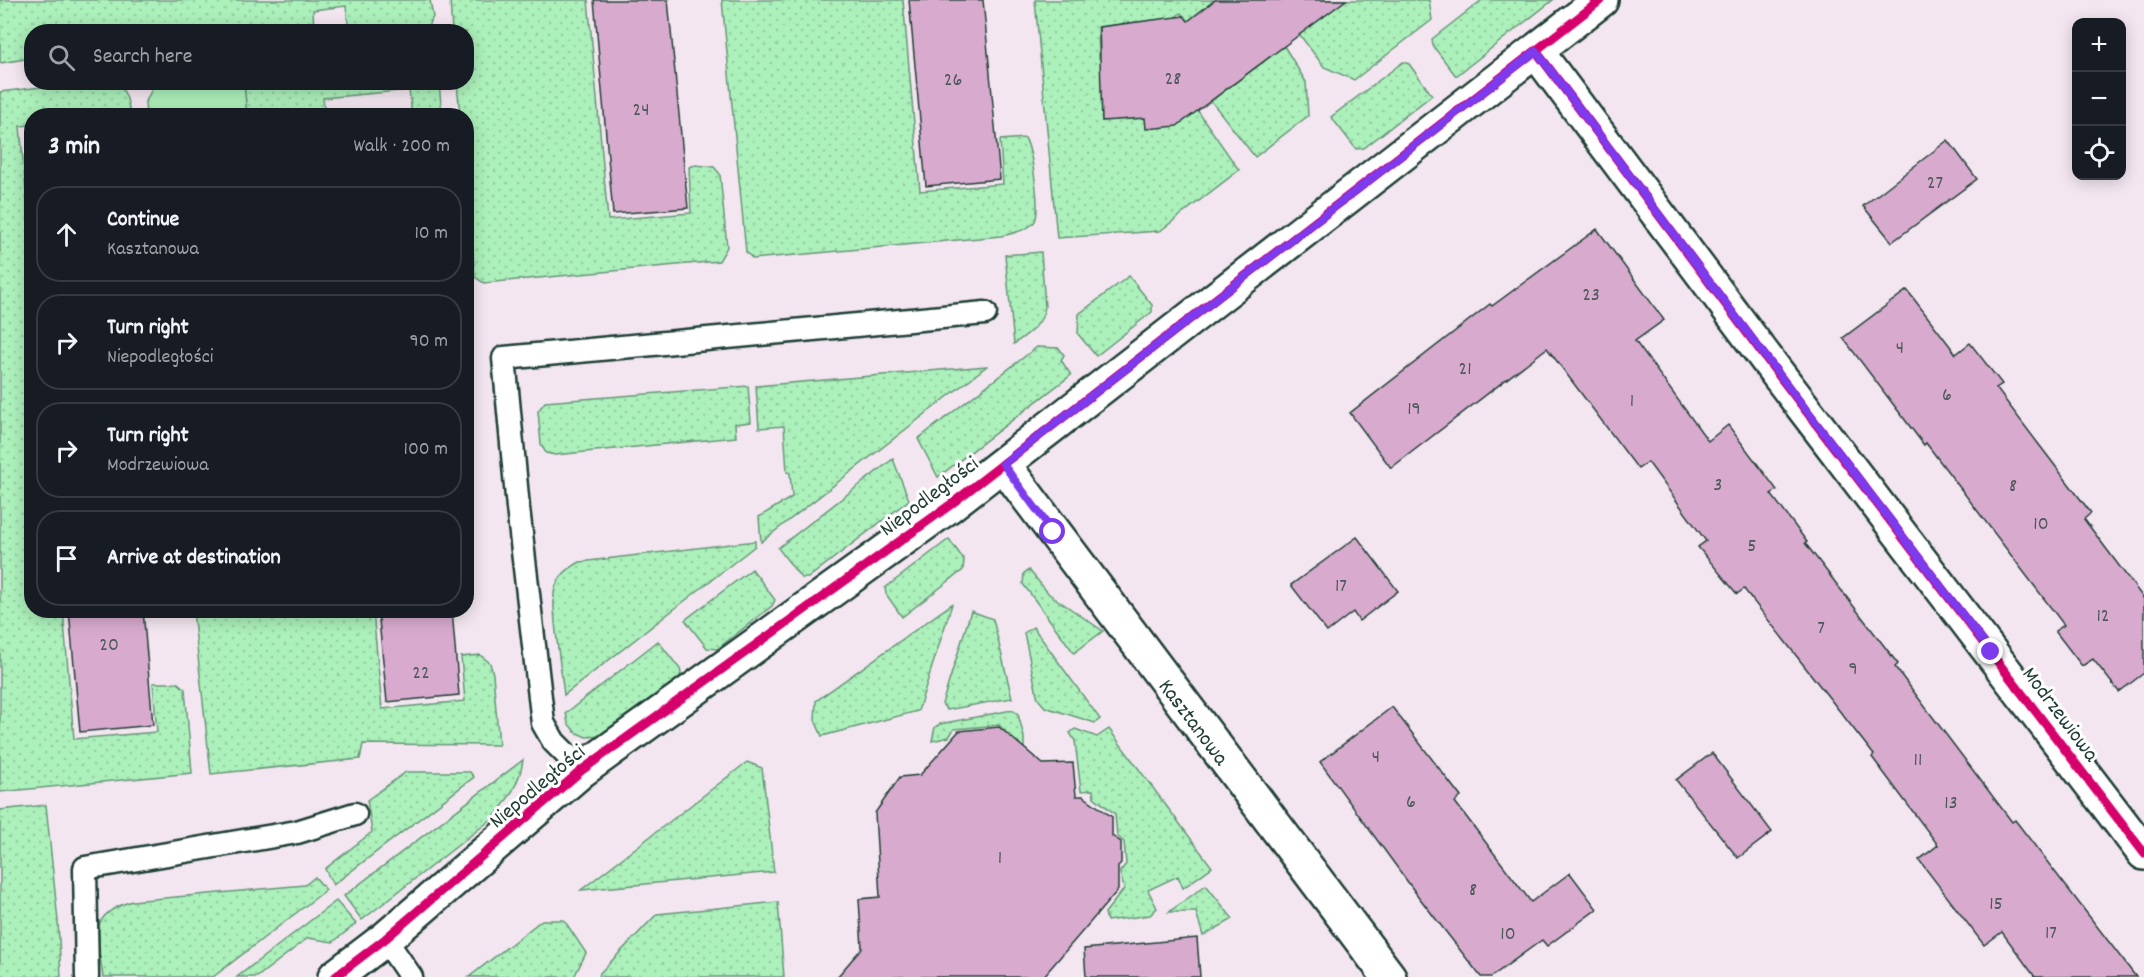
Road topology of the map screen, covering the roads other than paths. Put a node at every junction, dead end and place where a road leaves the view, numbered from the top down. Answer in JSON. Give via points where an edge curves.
{"nodes":[{"id":1,"x":1601,"y":0,"type":"edge"},
{"id":2,"x":1536,"y":51,"type":"junction"},
{"id":3,"x":986,"y":313,"type":"dead end"},
{"id":4,"x":1003,"y":464,"type":"junction"},
{"id":5,"x":582,"y":770,"type":"junction"},
{"id":6,"x":355,"y":814,"type":"dead end"},
{"id":7,"x":2144,"y":853,"type":"edge"},
{"id":8,"x":385,"y":939,"type":"junction"},
{"id":9,"x":87,"y":977,"type":"edge"},
{"id":10,"x":335,"y":977,"type":"edge"},
{"id":11,"x":411,"y":977,"type":"edge"},
{"id":12,"x":1389,"y":977,"type":"edge"}],
"edges":[{"from":1,"to":2,"type":"street","name":"Niepodległości"},
{"from":2,"to":4,"type":"street","name":"Niepodległości"},
{"from":2,"to":7,"type":"street","name":"Modrzewiowa"},
{"from":3,"to":5,"type":"lane","via":[[504,358],[543,723],[554,742]]},
{"from":4,"to":5,"type":"street","name":"Niepodległości"},
{"from":4,"to":12,"type":"street","name":"Kasztanowa"},
{"from":5,"to":8,"type":"street","name":"Niepodległości"},
{"from":6,"to":9,"type":"lane","via":[[297,832],[85,868]]},
{"from":8,"to":10,"type":"street","name":"Niepodległości"},
{"from":8,"to":11,"type":"lane"}]}
